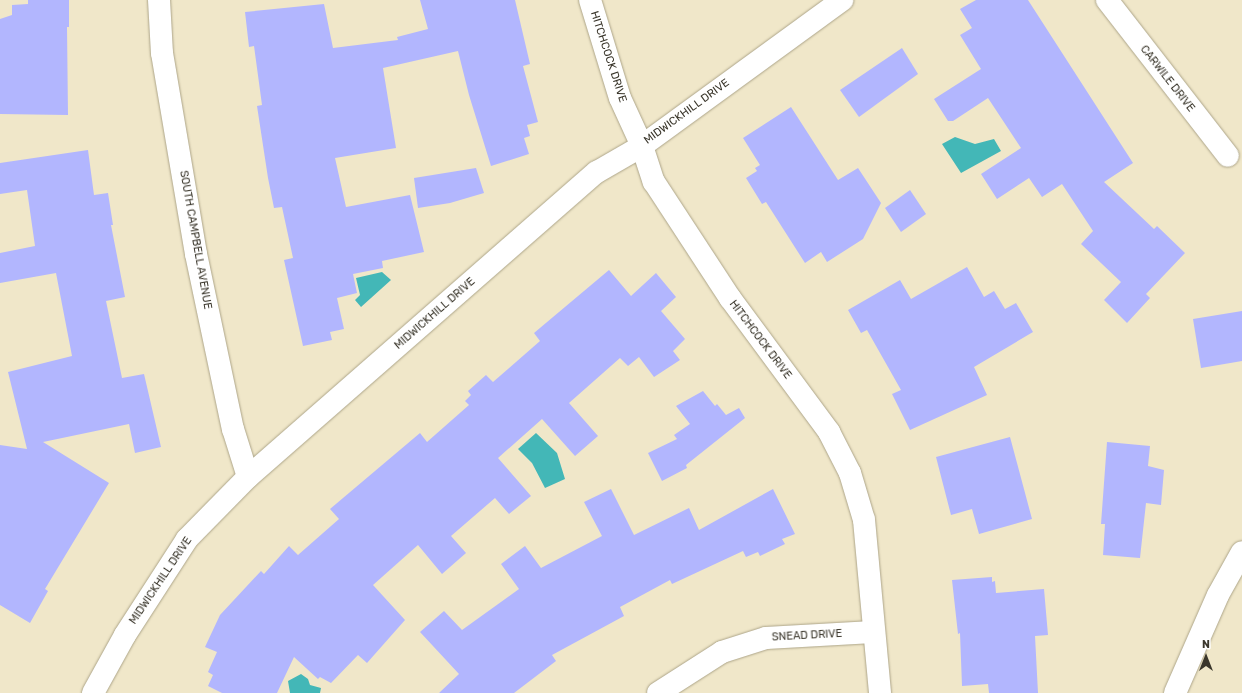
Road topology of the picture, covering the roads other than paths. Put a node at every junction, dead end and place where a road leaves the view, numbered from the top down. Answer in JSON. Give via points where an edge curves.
{"nodes":[{"id":1,"x":159,"y":0,"type":"edge"},
{"id":2,"x":590,"y":0,"type":"edge"},
{"id":3,"x":842,"y":0,"type":"edge"},
{"id":4,"x":1107,"y":0,"type":"edge"},
{"id":5,"x":642,"y":146,"type":"junction"},
{"id":6,"x":1228,"y":156,"type":"dead end"},
{"id":7,"x":248,"y":477,"type":"junction"},
{"id":8,"x":1242,"y":552,"type":"edge"},
{"id":9,"x":873,"y":632,"type":"junction"},
{"id":10,"x":93,"y":693,"type":"edge"},
{"id":11,"x":658,"y":693,"type":"edge"},
{"id":12,"x":880,"y":693,"type":"edge"},
{"id":13,"x":1175,"y":693,"type":"edge"}],
"edges":[{"from":1,"to":7,"type":"street","name":"SOUTH CAMPBELL AVENUE","via":[[162,53],[196,254],[233,429]]},
{"from":2,"to":5,"type":"street","name":"HITCHCOCK DRIVE","via":[[620,98]]},
{"from":3,"to":5,"type":"street","name":"MIDWICKHILL DRIVE"},
{"from":4,"to":6,"type":"street","name":"CARWILE DRIVE"},
{"from":5,"to":7,"type":"street","name":"MIDWICKHILL DRIVE","via":[[597,172]]},
{"from":5,"to":9,"type":"street","name":"HITCHCOCK DRIVE","via":[[654,182],[730,298],[829,432],[850,473],[864,520]]},
{"from":7,"to":10,"type":"street","name":"MIDWICKHILL DRIVE","via":[[187,539],[125,635]]},
{"from":8,"to":13,"type":"street","via":[[1218,594]]},
{"from":9,"to":11,"type":"street","name":"SNEAD DRIVE","via":[[766,638],[722,652]]},
{"from":9,"to":12,"type":"street","name":"HITCHCOCK DRIVE"}]}
